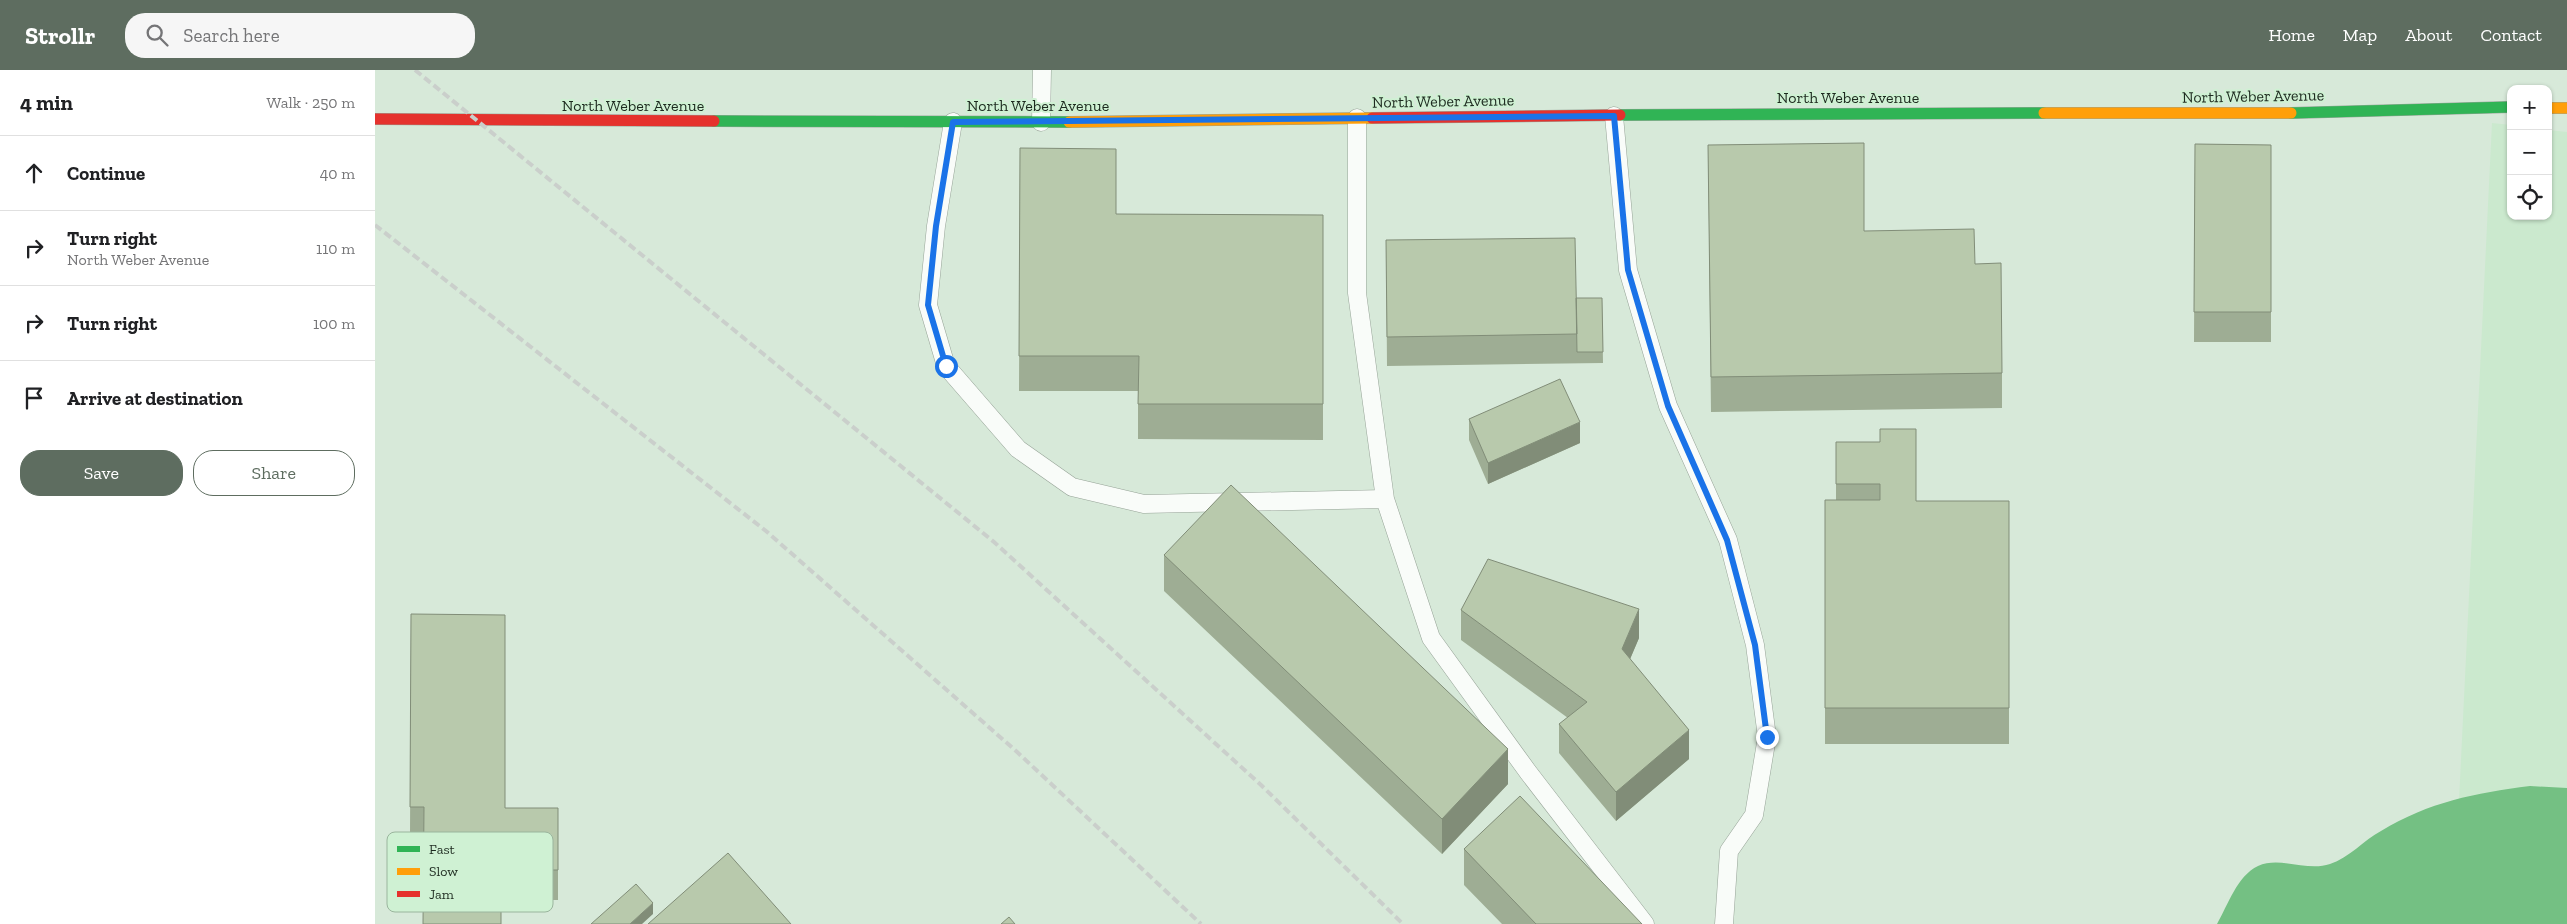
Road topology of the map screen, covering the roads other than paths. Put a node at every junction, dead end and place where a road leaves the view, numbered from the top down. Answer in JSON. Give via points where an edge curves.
{"nodes":[{"id":1,"x":1042,"y":70,"type":"edge"},
{"id":2,"x":2507,"y":107,"type":"edge"},
{"id":3,"x":2552,"y":108,"type":"edge"},
{"id":4,"x":2567,"y":108,"type":"edge"},
{"id":5,"x":1614,"y":116,"type":"junction"},
{"id":6,"x":1357,"y":118,"type":"junction"},
{"id":7,"x":375,"y":120,"type":"edge"},
{"id":8,"x":953,"y":122,"type":"junction"},
{"id":9,"x":1041,"y":122,"type":"junction"},
{"id":10,"x":1385,"y":499,"type":"junction"},
{"id":11,"x":1645,"y":924,"type":"edge"},
{"id":12,"x":1724,"y":924,"type":"edge"}],
"edges":[{"from":1,"to":9,"type":"lane"},
{"from":2,"to":5,"type":"street","name":"North Weber Avenue","via":[[2275,112]]},
{"from":3,"to":4,"type":"street"},
{"from":5,"to":6,"type":"street","name":"North Weber Avenue"},
{"from":5,"to":12,"type":"lane","via":[[1628,270],[1668,406],[1727,540],[1755,645],[1767,737],[1754,815],[1729,851]]},
{"from":6,"to":9,"type":"street","name":"North Weber Avenue"},
{"from":6,"to":10,"type":"lane","via":[[1357,293]]},
{"from":7,"to":8,"type":"street","name":"North Weber Avenue"},
{"from":8,"to":9,"type":"street","name":"North Weber Avenue"},
{"from":8,"to":10,"type":"lane","via":[[936,226],[928,305],[946,366],[1018,449],[1072,487],[1144,504]]},
{"from":10,"to":11,"type":"lane","via":[[1431,638],[1527,772]]}]}
